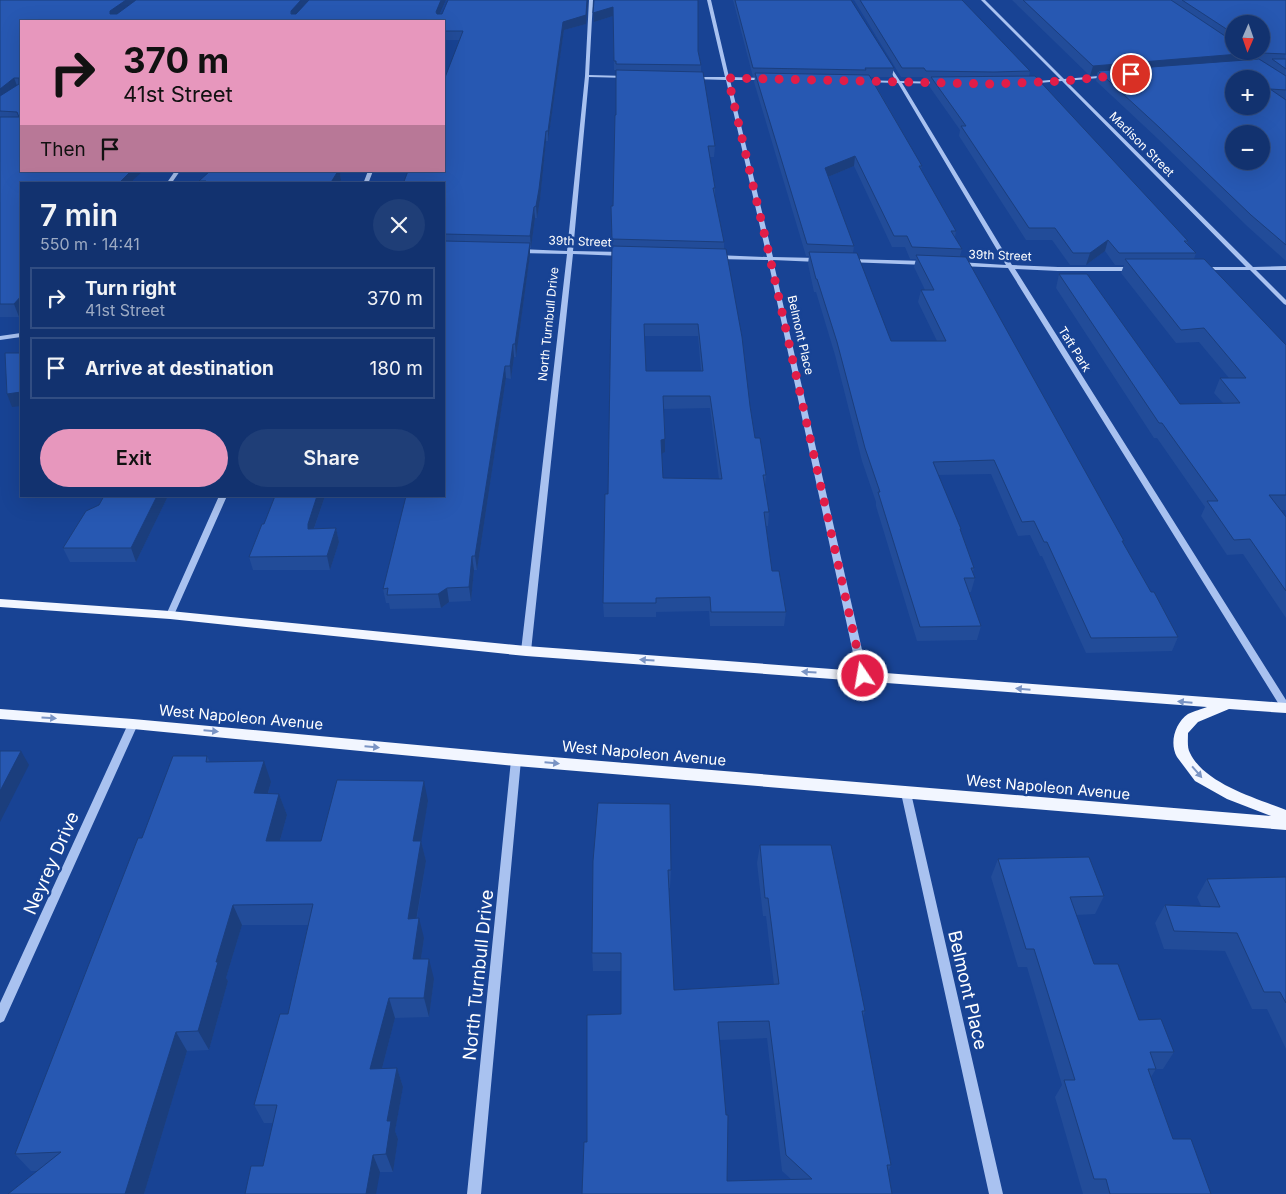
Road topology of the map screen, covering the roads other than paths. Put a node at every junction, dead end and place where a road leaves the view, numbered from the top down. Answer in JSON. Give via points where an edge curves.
{"nodes":[{"id":1,"x":591,"y":0,"type":"edge"},
{"id":2,"x":709,"y":0,"type":"edge"},
{"id":3,"x":982,"y":0,"type":"edge"},
{"id":4,"x":884,"y":57,"type":"edge"},
{"id":5,"x":587,"y":76,"type":"junction"},
{"id":6,"x":1119,"y":76,"type":"edge"},
{"id":7,"x":634,"y":77,"type":"edge"},
{"id":8,"x":690,"y":78,"type":"edge"},
{"id":9,"x":728,"y":78,"type":"junction"},
{"id":10,"x":775,"y":79,"type":"edge"},
{"id":11,"x":860,"y":81,"type":"edge"},
{"id":12,"x":898,"y":81,"type":"junction"},
{"id":13,"x":1064,"y":81,"type":"junction"},
{"id":14,"x":945,"y":83,"type":"edge"},
{"id":15,"x":1019,"y":83,"type":"edge"},
{"id":16,"x":177,"y":172,"type":"edge"},
{"id":17,"x":170,"y":182,"type":"edge"},
{"id":18,"x":512,"y":250,"type":"edge"},
{"id":19,"x":570,"y":252,"type":"junction"},
{"id":20,"x":627,"y":254,"type":"edge"},
{"id":21,"x":713,"y":257,"type":"edge"},
{"id":22,"x":770,"y":258,"type":"junction"},
{"id":23,"x":830,"y":260,"type":"edge"},
{"id":24,"x":840,"y":260,"type":"edge"},
{"id":25,"x":930,"y":263,"type":"edge"},
{"id":26,"x":950,"y":264,"type":"edge"},
{"id":27,"x":1010,"y":266,"type":"junction"},
{"id":28,"x":1252,"y":268,"type":"junction"},
{"id":29,"x":1286,"y":268,"type":"edge"},
{"id":30,"x":1136,"y":269,"type":"edge"},
{"id":31,"x":1194,"y":269,"type":"edge"},
{"id":32,"x":1286,"y":303,"type":"edge"},
{"id":33,"x":20,"y":335,"type":"edge"},
{"id":34,"x":0,"y":338,"type":"edge"},
{"id":35,"x":223,"y":497,"type":"edge"},
{"id":36,"x":0,"y":603,"type":"edge"},
{"id":37,"x":170,"y":616,"type":"junction"},
{"id":38,"x":526,"y":651,"type":"junction"},
{"id":39,"x":863,"y":676,"type":"junction"},
{"id":40,"x":1228,"y":705,"type":"junction"},
{"id":41,"x":1286,"y":708,"type":"edge"},
{"id":42,"x":0,"y":714,"type":"edge"},
{"id":43,"x":133,"y":724,"type":"junction"},
{"id":44,"x":516,"y":760,"type":"junction"},
{"id":45,"x":906,"y":793,"type":"junction"},
{"id":46,"x":1286,"y":816,"type":"edge"},
{"id":47,"x":1286,"y":824,"type":"edge"},
{"id":48,"x":0,"y":1017,"type":"edge"},
{"id":49,"x":474,"y":1194,"type":"edge"},
{"id":50,"x":996,"y":1194,"type":"edge"}],
"edges":[{"from":1,"to":5,"type":"street","name":"North Turnbull Drive"},
{"from":2,"to":9,"type":"street","name":"Belmont Place"},
{"from":3,"to":13,"type":"street","name":"Madison Street"},
{"from":4,"to":12,"type":"street","name":"Taft Park"},
{"from":5,"to":7,"type":"street"},
{"from":5,"to":19,"type":"street","name":"North Turnbull Drive"},
{"from":6,"to":13,"type":"street"},
{"from":8,"to":9,"type":"street"},
{"from":9,"to":10,"type":"street"},
{"from":9,"to":22,"type":"street","name":"Belmont Place"},
{"from":11,"to":12,"type":"street"},
{"from":12,"to":14,"type":"street"},
{"from":12,"to":27,"type":"street","name":"Taft Park"},
{"from":13,"to":15,"type":"street"},
{"from":13,"to":28,"type":"street","name":"Madison Street"},
{"from":16,"to":17,"type":"street"},
{"from":18,"to":19,"type":"street","name":"39th Street"},
{"from":19,"to":20,"type":"street","name":"39th Street"},
{"from":19,"to":38,"type":"street","name":"North Turnbull Drive"},
{"from":21,"to":22,"type":"street"},
{"from":22,"to":23,"type":"street"},
{"from":22,"to":39,"type":"street","name":"Belmont Place"},
{"from":24,"to":25,"type":"street"},
{"from":26,"to":27,"type":"street","name":"39th Street"},
{"from":27,"to":30,"type":"street","name":"39th Street"},
{"from":27,"to":41,"type":"street","name":"Taft Park"},
{"from":28,"to":29,"type":"street"},
{"from":28,"to":31,"type":"street"},
{"from":28,"to":32,"type":"street","name":"Madison Street"},
{"from":33,"to":34,"type":"street"},
{"from":35,"to":37,"type":"street"},
{"from":36,"to":37,"type":"main road"},
{"from":37,"to":38,"type":"main road"},
{"from":39,"to":38,"type":"main road","one_way":true},
{"from":40,"to":39,"type":"main road","one_way":true},
{"from":40,"to":41,"type":"main road"},
{"from":40,"to":46,"type":"main road","one_way":true,"via":[[1193,718],[1181,732],[1182,753],[1200,777],[1232,795]]},
{"from":42,"to":43,"type":"main road","name":"West Napoleon Avenue","one_way":true},
{"from":43,"to":44,"type":"main road","name":"West Napoleon Avenue","one_way":true},
{"from":43,"to":48,"type":"street","name":"Neyrey Drive"},
{"from":44,"to":45,"type":"main road","name":"West Napoleon Avenue","one_way":true},
{"from":44,"to":49,"type":"street","name":"North Turnbull Drive"},
{"from":45,"to":47,"type":"main road","name":"West Napoleon Avenue"},
{"from":45,"to":50,"type":"street","name":"Belmont Place"}]}
